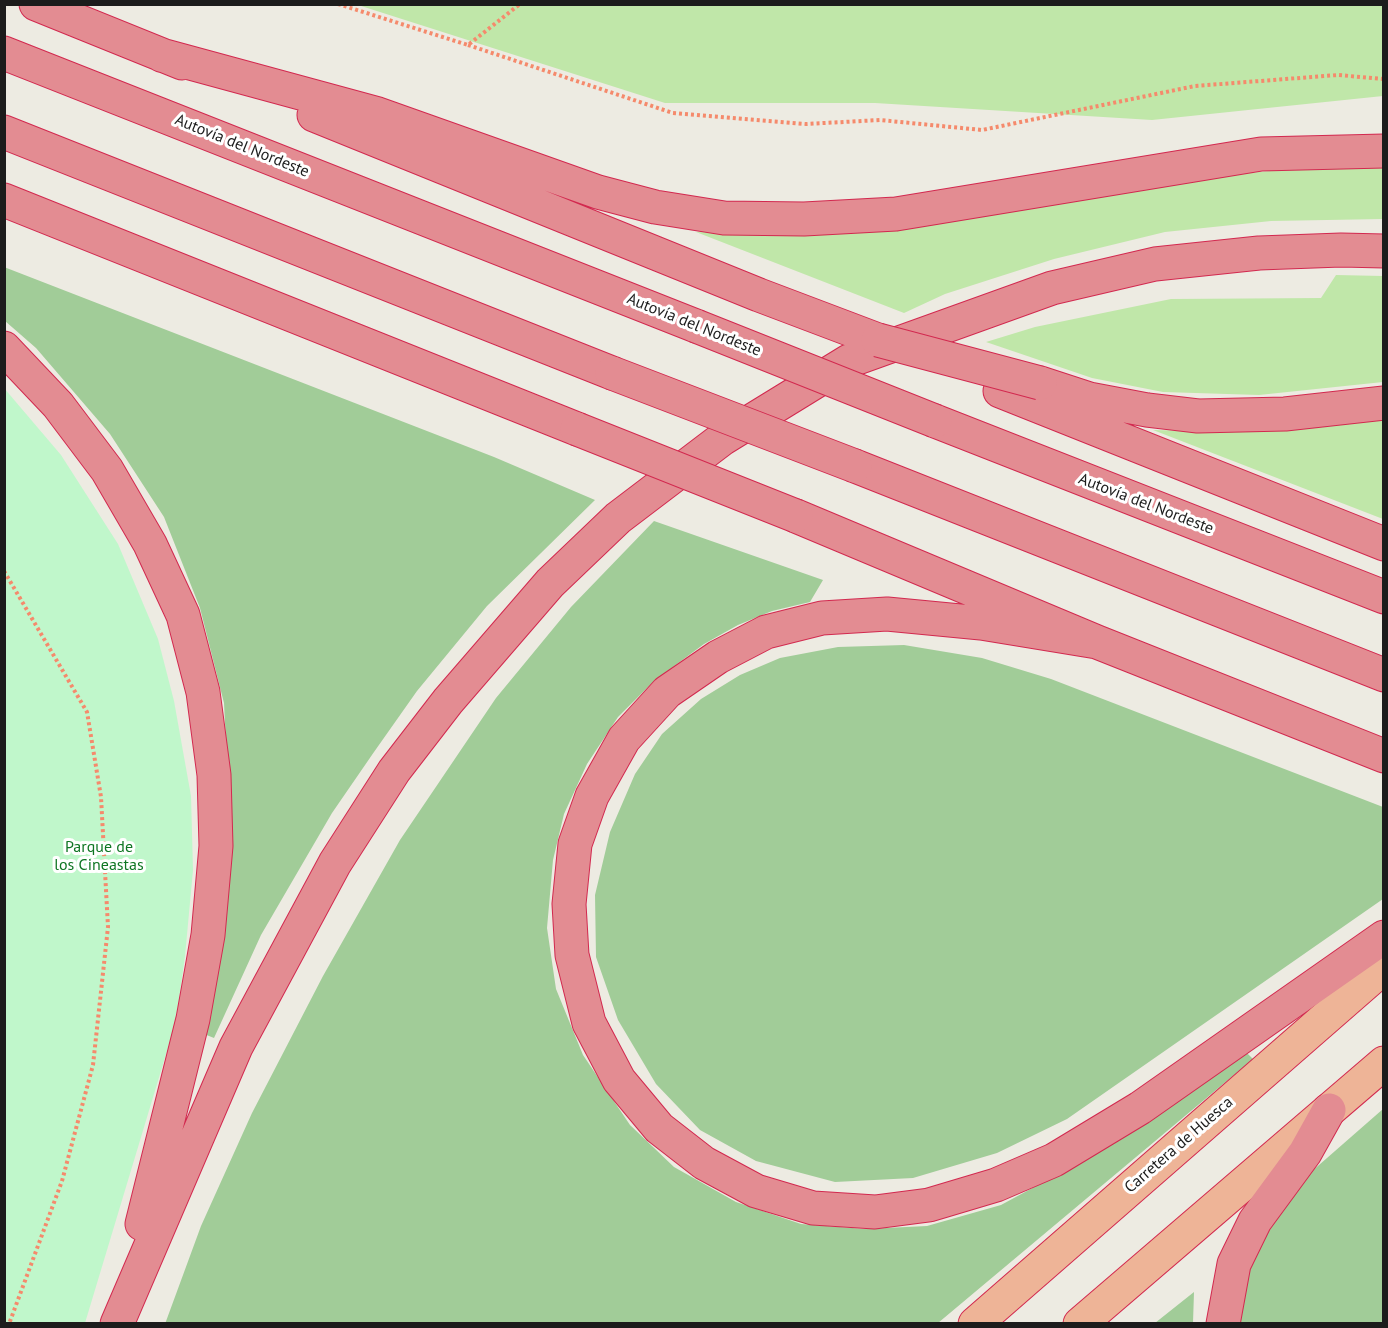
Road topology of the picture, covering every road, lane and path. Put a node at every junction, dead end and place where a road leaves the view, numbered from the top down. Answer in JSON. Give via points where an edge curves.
{"nodes":[{"id":1,"x":36,"y":4,"type":"edge"},
{"id":2,"x":338,"y":4,"type":"edge"},
{"id":3,"x":520,"y":4,"type":"edge"},
{"id":4,"x":468,"y":45,"type":"junction"},
{"id":5,"x":4,"y":52,"type":"edge"},
{"id":6,"x":161,"y":55,"type":"junction"},
{"id":7,"x":1383,"y":78,"type":"edge"},
{"id":8,"x":4,"y":132,"type":"edge"},
{"id":9,"x":1383,"y":151,"type":"edge"},
{"id":10,"x":4,"y":202,"type":"edge"},
{"id":11,"x":1383,"y":251,"type":"edge"},
{"id":12,"x":878,"y":340,"type":"junction"},
{"id":13,"x":4,"y":348,"type":"edge"},
{"id":14,"x":1383,"y":403,"type":"edge"},
{"id":15,"x":1383,"y":544,"type":"edge"},
{"id":16,"x":4,"y":570,"type":"edge"},
{"id":17,"x":1383,"y":597,"type":"edge"},
{"id":18,"x":1097,"y":642,"type":"junction"},
{"id":19,"x":1383,"y":675,"type":"edge"},
{"id":20,"x":1383,"y":756,"type":"edge"},
{"id":21,"x":1383,"y":937,"type":"edge"},
{"id":22,"x":1383,"y":967,"type":"edge"},
{"id":23,"x":1383,"y":1063,"type":"edge"},
{"id":24,"x":1329,"y":1110,"type":"junction"},
{"id":25,"x":119,"y":1318,"type":"edge"},
{"id":26,"x":9,"y":1323,"type":"edge"},
{"id":27,"x":975,"y":1323,"type":"edge"},
{"id":28,"x":1080,"y":1323,"type":"edge"},
{"id":29,"x":1223,"y":1323,"type":"edge"}],
"edges":[{"from":1,"to":6,"type":"highway"},
{"from":2,"to":4,"type":"path"},
{"from":3,"to":4,"type":"path"},
{"from":4,"to":7,"type":"path","via":[[673,113],[806,124],[880,120],[982,130],[1195,86],[1338,75]]},
{"from":5,"to":17,"type":"highway","name":"Autovía del Nordeste","bridge":true},
{"from":6,"to":9,"type":"highway","via":[[378,114],[598,192],[655,207],[724,218],[896,214],[1261,154]]},
{"from":6,"to":12,"type":"highway"},
{"from":8,"to":19,"type":"highway","bridge":true},
{"from":10,"to":18,"type":"highway","bridge":true,"via":[[796,516]]},
{"from":11,"to":25,"type":"highway","via":[[1259,253],[1155,264],[1041,292],[849,361],[722,439],[618,518],[550,584],[448,701],[394,771],[335,863],[236,1047]]},
{"from":12,"to":14,"type":"highway","bridge":true,"via":[[1089,399],[1147,410],[1198,416],[1285,414]]},
{"from":12,"to":15,"type":"highway","bridge":true},
{"from":13,"to":25,"type":"highway","via":[[58,405],[108,470],[150,544],[183,615],[203,692],[214,775],[216,846],[193,1019]]},
{"from":16,"to":26,"type":"path","via":[[87,712],[101,797],[108,927],[93,1065],[62,1180]]},
{"from":18,"to":20,"type":"highway"},
{"from":18,"to":21,"type":"highway","via":[[981,623],[887,614],[822,618],[766,633],[718,657],[667,692],[624,739],[592,796],[575,844],[569,904],[572,955],[589,1023],[619,1080],[659,1128],[704,1163],[756,1191],[813,1208],[875,1212],[929,1205],[996,1185],[1054,1160],[1140,1108]]},
{"from":22,"to":27,"type":"highway","name":"Carretera de Huesca"},
{"from":23,"to":24,"type":"highway"},
{"from":24,"to":28,"type":"highway"},
{"from":24,"to":29,"type":"highway","via":[[1305,1153],[1255,1221],[1234,1264]]}]}
